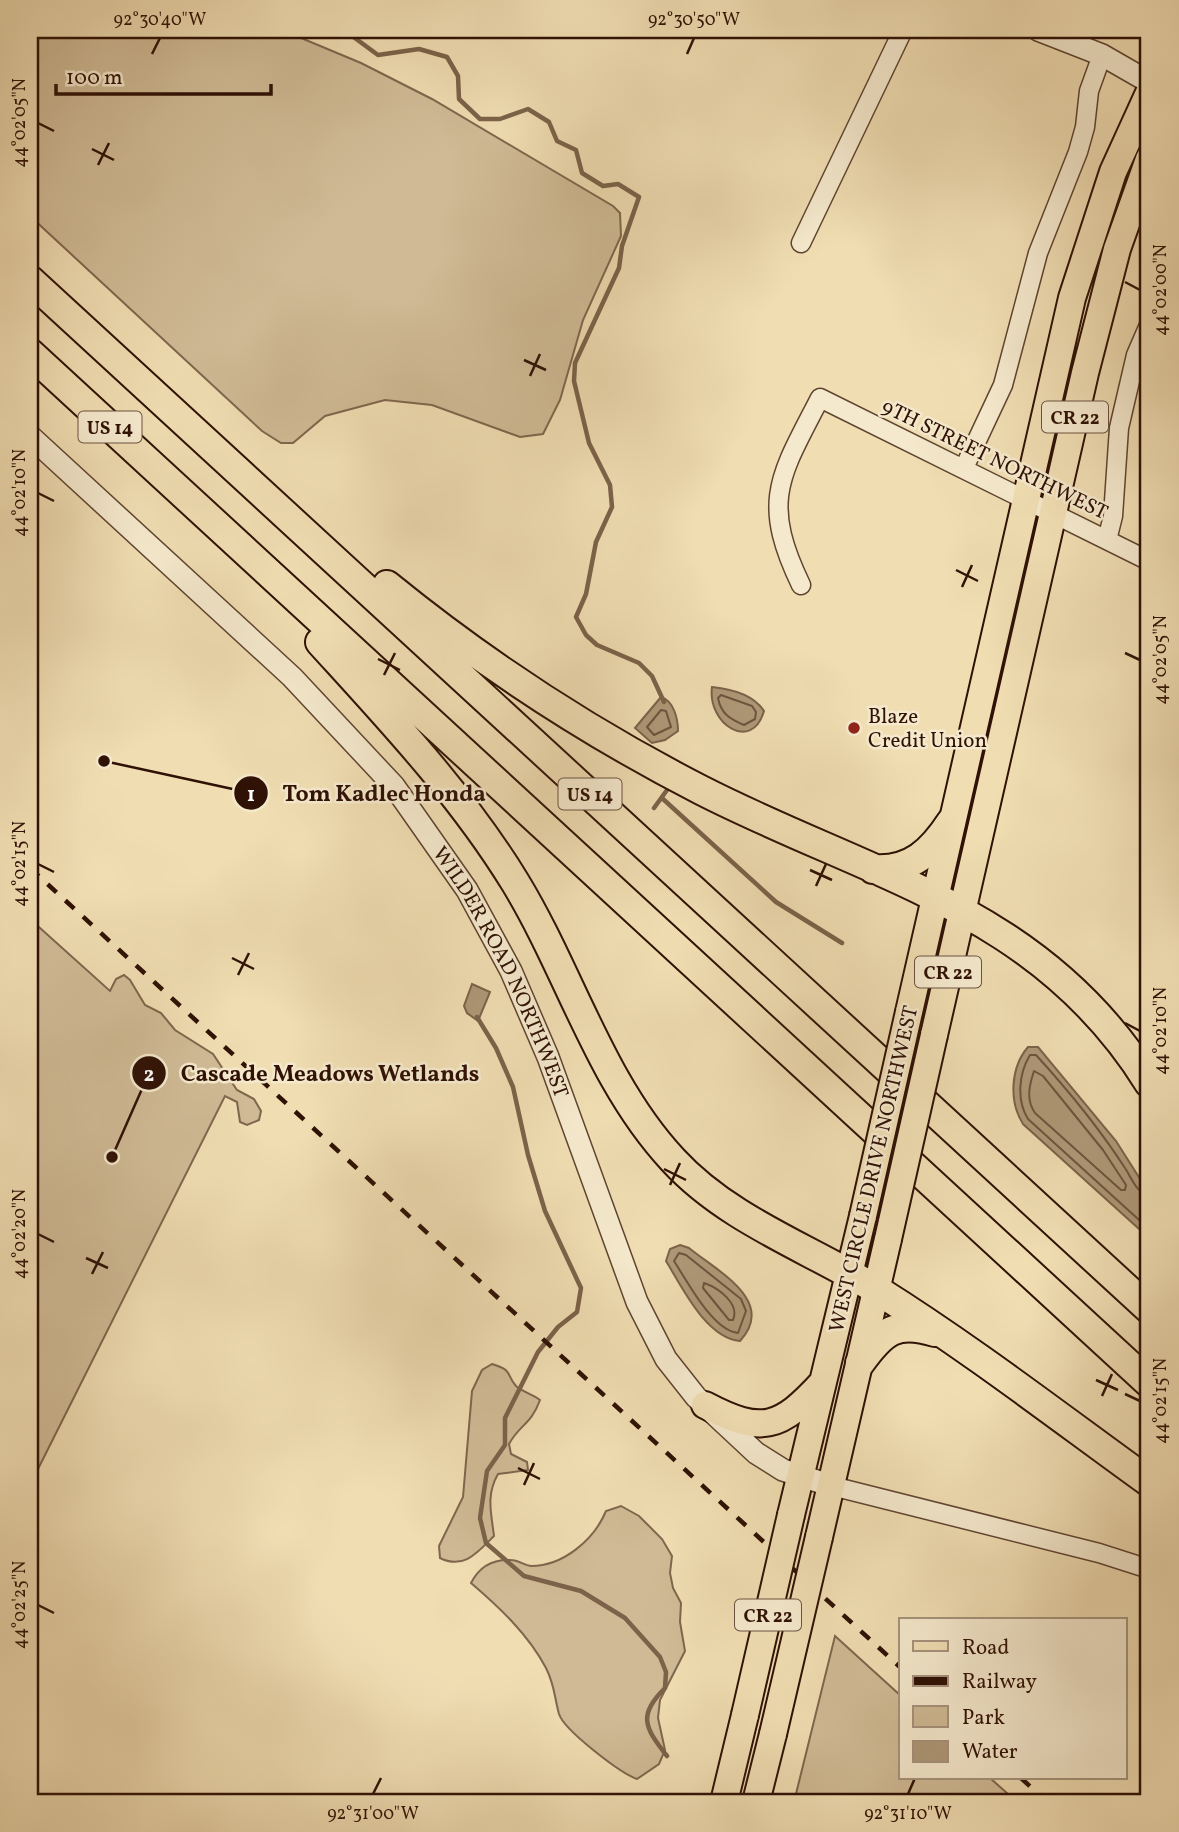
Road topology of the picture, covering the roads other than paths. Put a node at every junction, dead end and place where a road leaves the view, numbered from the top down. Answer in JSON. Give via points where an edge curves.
{"nodes":[{"id":1,"x":903,"y":30,"type":"edge"},
{"id":2,"x":1038,"y":30,"type":"edge"},
{"id":3,"x":1102,"y":55,"type":"junction"},
{"id":4,"x":1149,"y":82,"type":"edge"},
{"id":5,"x":1149,"y":93,"type":"edge"},
{"id":6,"x":1149,"y":159,"type":"edge"},
{"id":7,"x":801,"y":243,"type":"dead end"},
{"id":8,"x":30,"y":280,"type":"edge"},
{"id":9,"x":1149,"y":325,"type":"edge"},
{"id":10,"x":30,"y":353,"type":"edge"},
{"id":11,"x":157,"y":398,"type":"junction"},
{"id":12,"x":30,"y":436,"type":"edge"},
{"id":13,"x":964,"y":468,"type":"junction"},
{"id":14,"x":1026,"y":498,"type":"junction"},
{"id":15,"x":191,"y":501,"type":"junction"},
{"id":16,"x":1054,"y":512,"type":"junction"},
{"id":17,"x":1107,"y":540,"type":"junction"},
{"id":18,"x":1149,"y":561,"type":"edge"},
{"id":19,"x":802,"y":584,"type":"dead end"},
{"id":20,"x":951,"y":822,"type":"junction"},
{"id":21,"x":873,"y":869,"type":"junction"},
{"id":22,"x":934,"y":895,"type":"junction"},
{"id":23,"x":962,"y":909,"type":"junction"},
{"id":24,"x":1149,"y":1083,"type":"edge"},
{"id":25,"x":849,"y":1273,"type":"junction"},
{"id":26,"x":877,"y":1290,"type":"junction"},
{"id":27,"x":1149,"y":1308,"type":"edge"},
{"id":28,"x":944,"y":1335,"type":"junction"},
{"id":29,"x":860,"y":1363,"type":"junction"},
{"id":30,"x":824,"y":1380,"type":"junction"},
{"id":31,"x":1149,"y":1383,"type":"edge"},
{"id":32,"x":705,"y":1405,"type":"junction"},
{"id":33,"x":801,"y":1477,"type":"junction"},
{"id":34,"x":1149,"y":1482,"type":"edge"},
{"id":35,"x":832,"y":1486,"type":"junction"},
{"id":36,"x":1149,"y":1569,"type":"edge"},
{"id":37,"x":724,"y":1802,"type":"edge"},
{"id":38,"x":756,"y":1802,"type":"edge"}],
"edges":[{"from":1,"to":7,"type":"street"},
{"from":2,"to":3,"type":"street"},
{"from":3,"to":4,"type":"street"},
{"from":3,"to":13,"type":"street","via":[[1089,91],[1078,152],[1038,253],[1003,385]]},
{"from":5,"to":14,"type":"main road","name":"WEST CIRCLE DRIVE NORTHWEST","number":"CR 22","via":[[1113,172],[1089,241]]},
{"from":6,"to":16,"type":"main road","name":"WEST CIRCLE DRIVE NORTHWEST","number":"CR 22","via":[[1111,270]]},
{"from":8,"to":11,"type":"highway","number":"US 14"},
{"from":9,"to":17,"type":"street","via":[[1136,355],[1118,428],[1114,505]]},
{"from":10,"to":15,"type":"highway","number":"US 14"},
{"from":11,"to":21,"type":"highway","via":[[403,598],[523,685],[700,789]]},
{"from":11,"to":27,"type":"highway","number":"US 14"},
{"from":12,"to":32,"type":"street","name":"WILDER ROAD NORTHWEST","via":[[324,709],[394,786],[438,846],[482,914],[524,999],[650,1331],[683,1382]]},
{"from":13,"to":14,"type":"street","name":"9TH STREET NORTHWEST"},
{"from":13,"to":19,"type":"street","name":"9TH STREET NORTHWEST","via":[[820,398],[786,464],[776,502],[785,551]]},
{"from":14,"to":16,"type":"street","name":"9TH STREET NORTHWEST"},
{"from":14,"to":20,"type":"main road","name":"WEST CIRCLE DRIVE NORTHWEST","number":"CR 22"},
{"from":15,"to":25,"type":"highway","via":[[414,747],[481,833],[514,880],[624,1093],[661,1147],[701,1187],[728,1206]]},
{"from":15,"to":31,"type":"highway","number":"US 14"},
{"from":16,"to":17,"type":"street","name":"9TH STREET NORTHWEST"},
{"from":16,"to":23,"type":"main road","name":"WEST CIRCLE DRIVE NORTHWEST","number":"CR 22"},
{"from":17,"to":18,"type":"street","name":"9TH STREET NORTHWEST"},
{"from":20,"to":21,"type":"highway","via":[[929,852],[914,862],[895,869]]},
{"from":20,"to":22,"type":"main road","name":"WEST CIRCLE DRIVE NORTHWEST","number":"CR 22"},
{"from":21,"to":22,"type":"highway"},
{"from":22,"to":23,"type":"highway"},
{"from":22,"to":25,"type":"main road","name":"WEST CIRCLE DRIVE NORTHWEST","number":"CR 22","bridge":true},
{"from":23,"to":24,"type":"highway","via":[[1010,938],[1067,982],[1116,1034]]},
{"from":23,"to":26,"type":"main road","name":"WEST CIRCLE DRIVE NORTHWEST","number":"CR 22","bridge":true},
{"from":25,"to":26,"type":"highway"},
{"from":25,"to":30,"type":"main road","name":"WEST CIRCLE DRIVE NORTHWEST","number":"CR 22"},
{"from":26,"to":28,"type":"highway"},
{"from":26,"to":29,"type":"main road","name":"WEST CIRCLE DRIVE NORTHWEST","number":"CR 22"},
{"from":28,"to":29,"type":"highway","via":[[916,1326],[898,1327],[880,1338]]},
{"from":28,"to":34,"type":"highway"},
{"from":29,"to":35,"type":"main road","name":"WEST CIRCLE DRIVE NORTHWEST","number":"CR 22"},
{"from":30,"to":32,"type":"main road","via":[[797,1409],[776,1423],[742,1423]]},
{"from":30,"to":33,"type":"main road","name":"WEST CIRCLE DRIVE NORTHWEST","number":"CR 22"},
{"from":32,"to":33,"type":"street","name":"WILDER ROAD NORTHWEST","via":[[756,1453]]},
{"from":33,"to":35,"type":"street","name":"WILDER ROAD NORTHWEST"},
{"from":33,"to":37,"type":"main road","name":"WEST CIRCLE DRIVE NORTHWEST","number":"CR 22","bridge":true},
{"from":35,"to":36,"type":"street"},
{"from":35,"to":38,"type":"main road","name":"WEST CIRCLE DRIVE NORTHWEST","number":"CR 22","bridge":true}]}
